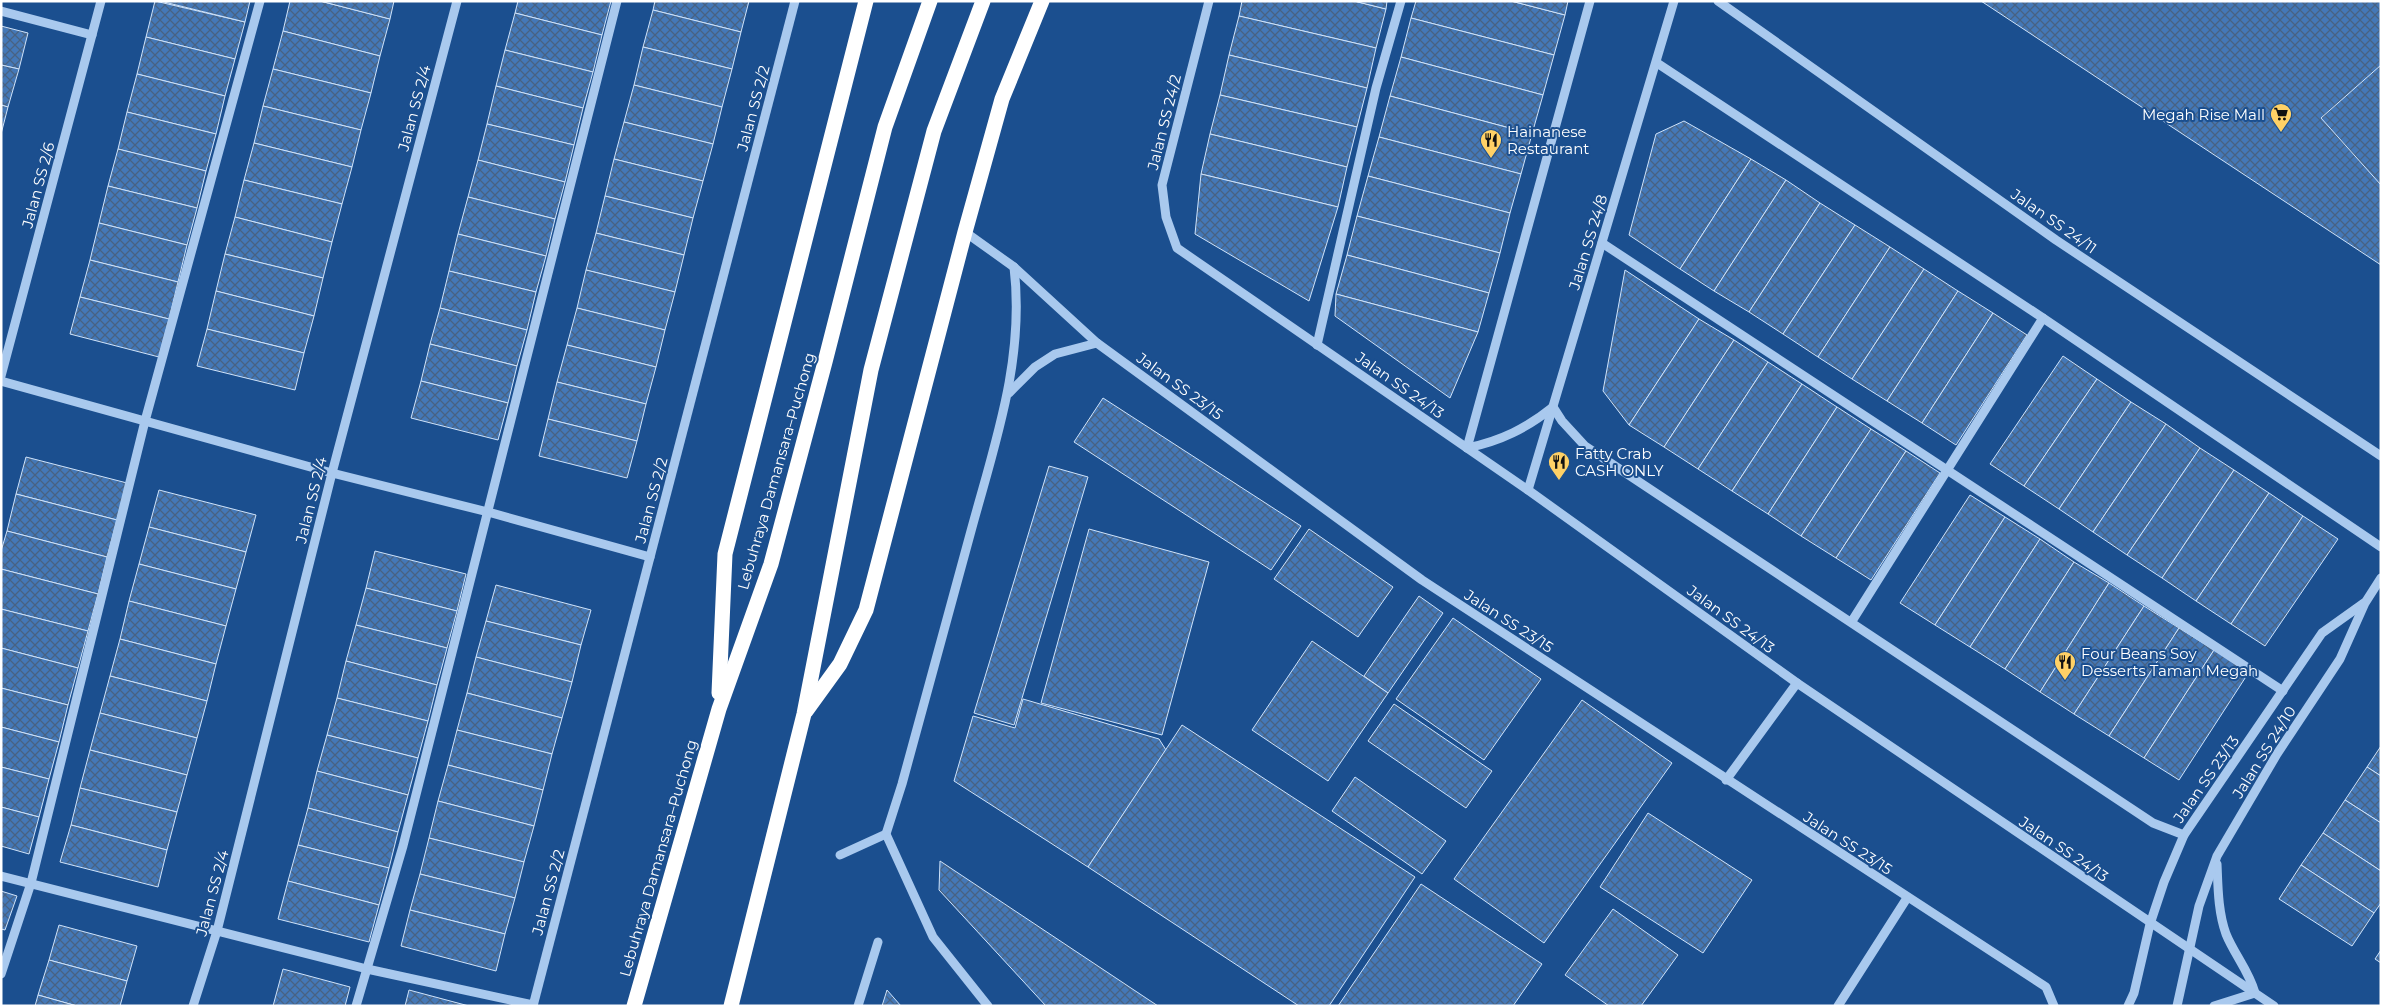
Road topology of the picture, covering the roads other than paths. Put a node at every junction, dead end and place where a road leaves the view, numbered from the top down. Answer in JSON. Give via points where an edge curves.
{"nodes":[{"id":1,"x":101,"y":1,"type":"edge"},
{"id":2,"x":260,"y":1,"type":"edge"},
{"id":3,"x":457,"y":1,"type":"edge"},
{"id":4,"x":618,"y":1,"type":"edge"},
{"id":5,"x":795,"y":1,"type":"edge"},
{"id":6,"x":866,"y":1,"type":"edge"},
{"id":7,"x":930,"y":1,"type":"edge"},
{"id":8,"x":983,"y":1,"type":"edge"},
{"id":9,"x":1042,"y":1,"type":"edge"},
{"id":10,"x":1209,"y":1,"type":"edge"},
{"id":11,"x":1401,"y":1,"type":"edge"},
{"id":12,"x":1590,"y":1,"type":"edge"},
{"id":13,"x":1674,"y":1,"type":"edge"},
{"id":14,"x":1718,"y":1,"type":"edge"},
{"id":15,"x":1,"y":10,"type":"edge"},
{"id":16,"x":92,"y":35,"type":"junction"},
{"id":17,"x":1656,"y":63,"type":"junction"},
{"id":18,"x":965,"y":232,"type":"junction"},
{"id":19,"x":1602,"y":243,"type":"junction"},
{"id":20,"x":1177,"y":248,"type":"joint"},
{"id":21,"x":1014,"y":266,"type":"junction"},
{"id":22,"x":2043,"y":318,"type":"junction"},
{"id":23,"x":1097,"y":343,"type":"junction"},
{"id":24,"x":1317,"y":345,"type":"junction"},
{"id":25,"x":1,"y":376,"type":"edge"},
{"id":26,"x":1,"y":381,"type":"edge"},
{"id":27,"x":1009,"y":394,"type":"junction"},
{"id":28,"x":1553,"y":407,"type":"junction"},
{"id":29,"x":145,"y":421,"type":"junction"},
{"id":30,"x":1467,"y":448,"type":"junction"},
{"id":31,"x":2381,"y":456,"type":"edge"},
{"id":32,"x":1947,"y":470,"type":"junction"},
{"id":33,"x":332,"y":473,"type":"junction"},
{"id":34,"x":1528,"y":490,"type":"junction"},
{"id":35,"x":488,"y":512,"type":"junction"},
{"id":36,"x":2381,"y":547,"type":"edge"},
{"id":37,"x":650,"y":557,"type":"junction"},
{"id":38,"x":2381,"y":578,"type":"edge"},
{"id":39,"x":2365,"y":603,"type":"junction"},
{"id":40,"x":1852,"y":621,"type":"junction"},
{"id":41,"x":1797,"y":683,"type":"junction"},
{"id":42,"x":2284,"y":691,"type":"junction"},
{"id":43,"x":719,"y":709,"type":"junction"},
{"id":44,"x":804,"y":714,"type":"junction"},
{"id":45,"x":1726,"y":780,"type":"junction"},
{"id":46,"x":886,"y":834,"type":"junction"},
{"id":47,"x":2184,"y":835,"type":"junction"},
{"id":48,"x":840,"y":855,"type":"dead end"},
{"id":49,"x":2217,"y":856,"type":"junction"},
{"id":50,"x":1,"y":876,"type":"edge"},
{"id":51,"x":30,"y":883,"type":"junction"},
{"id":52,"x":1906,"y":898,"type":"junction"},
{"id":53,"x":2150,"y":924,"type":"junction"},
{"id":54,"x":217,"y":931,"type":"junction"},
{"id":55,"x":878,"y":942,"type":"dead end"},
{"id":56,"x":2190,"y":951,"type":"junction"},
{"id":57,"x":367,"y":969,"type":"junction"},
{"id":58,"x":1,"y":974,"type":"edge"},
{"id":59,"x":2255,"y":993,"type":"junction"},
{"id":60,"x":533,"y":1005,"type":"edge"},
{"id":61,"x":193,"y":1006,"type":"edge"},
{"id":62,"x":356,"y":1006,"type":"edge"},
{"id":63,"x":634,"y":1006,"type":"edge"},
{"id":64,"x":731,"y":1006,"type":"edge"},
{"id":65,"x":858,"y":1006,"type":"edge"},
{"id":66,"x":988,"y":1006,"type":"edge"},
{"id":67,"x":1838,"y":1006,"type":"edge"},
{"id":68,"x":2054,"y":1006,"type":"edge"},
{"id":69,"x":2128,"y":1006,"type":"edge"},
{"id":70,"x":2177,"y":1006,"type":"edge"},
{"id":71,"x":2214,"y":1006,"type":"edge"},
{"id":72,"x":2274,"y":1006,"type":"edge"}],
"edges":[{"from":1,"to":16,"type":"street","name":"Jalan SS 2/6"},
{"from":2,"to":29,"type":"street"},
{"from":3,"to":33,"type":"street","name":"Jalan SS 2/4"},
{"from":4,"to":35,"type":"street"},
{"from":5,"to":37,"type":"street","name":"Jalan SS 2/2"},
{"from":6,"to":43,"type":"highway","via":[[725,554]]},
{"from":7,"to":43,"type":"highway","name":"Lebuhraya Damansara–Puchong","via":[[885,127],[771,564]]},
{"from":8,"to":44,"type":"highway","via":[[934,131],[871,370]]},
{"from":9,"to":18,"type":"highway","via":[[1002,99]]},
{"from":10,"to":20,"type":"street","name":"Jalan SS 24/2","via":[[1162,185],[1166,217]]},
{"from":11,"to":24,"type":"street","via":[[1376,88]]},
{"from":12,"to":30,"type":"street"},
{"from":13,"to":17,"type":"street","name":"Jalan SS 24/8"},
{"from":14,"to":31,"type":"street","name":"Jalan SS 24/11","via":[[2056,240]]},
{"from":15,"to":16,"type":"street"},
{"from":16,"to":25,"type":"street","name":"Jalan SS 2/6"},
{"from":17,"to":19,"type":"street","name":"Jalan SS 24/8"},
{"from":17,"to":22,"type":"street"},
{"from":18,"to":21,"type":"street","name":"Jalan SS 23/15"},
{"from":18,"to":44,"type":"highway","via":[[866,610],[840,664]]},
{"from":19,"to":28,"type":"street","name":"Jalan SS 24/8"},
{"from":19,"to":32,"type":"street"},
{"from":20,"to":24,"type":"street","name":"Jalan SS 24/13"},
{"from":21,"to":23,"type":"street","name":"Jalan SS 23/15"},
{"from":21,"to":27,"type":"street","via":[[1017,317]]},
{"from":22,"to":32,"type":"street"},
{"from":22,"to":36,"type":"street"},
{"from":23,"to":27,"type":"street","via":[[1055,354],[1035,367]]},
{"from":23,"to":45,"type":"street","name":"Jalan SS 23/15","via":[[1422,580]]},
{"from":24,"to":30,"type":"street","name":"Jalan SS 24/13"},
{"from":26,"to":29,"type":"street"},
{"from":27,"to":46,"type":"street"},
{"from":28,"to":30,"type":"street","via":[[1532,424],[1509,436]]},
{"from":28,"to":34,"type":"street","name":"Jalan SS 24/8"},
{"from":28,"to":40,"type":"street","via":[[1586,446]]},
{"from":29,"to":33,"type":"street"},
{"from":29,"to":51,"type":"street"},
{"from":30,"to":34,"type":"street","name":"Jalan SS 24/13"},
{"from":32,"to":40,"type":"street"},
{"from":32,"to":42,"type":"street"},
{"from":33,"to":35,"type":"street"},
{"from":33,"to":54,"type":"street","name":"Jalan SS 2/4"},
{"from":34,"to":41,"type":"street","name":"Jalan SS 24/13"},
{"from":35,"to":37,"type":"street"},
{"from":35,"to":57,"type":"street","via":[[403,846]]},
{"from":37,"to":60,"type":"street","name":"Jalan SS 2/2"},
{"from":38,"to":39,"type":"street","name":"Jalan SS 24/10"},
{"from":39,"to":42,"type":"street","name":"Jalan SS 23/13","via":[[2322,633]]},
{"from":39,"to":49,"type":"street","name":"Jalan SS 24/10","via":[[2340,659],[2277,754]]},
{"from":40,"to":47,"type":"street","via":[[2153,823]]},
{"from":41,"to":45,"type":"street"},
{"from":41,"to":53,"type":"street","name":"Jalan SS 24/13"},
{"from":42,"to":47,"type":"street","name":"Jalan SS 23/13"},
{"from":43,"to":63,"type":"highway","name":"Lebuhraya Damansara–Puchong"},
{"from":44,"to":64,"type":"highway"},
{"from":45,"to":52,"type":"street","name":"Jalan SS 23/15"},
{"from":46,"to":48,"type":"street"},
{"from":46,"to":66,"type":"street","via":[[933,937]]},
{"from":47,"to":53,"type":"street","name":"Jalan SS 23/13"},
{"from":49,"to":56,"type":"street","name":"Jalan SS 24/10","via":[[2200,906]]},
{"from":49,"to":59,"type":"street","via":[[2220,911],[2226,934],[2252,980]]},
{"from":50,"to":51,"type":"street"},
{"from":51,"to":54,"type":"street"},
{"from":51,"to":58,"type":"street"},
{"from":52,"to":67,"type":"street"},
{"from":52,"to":68,"type":"street","name":"Jalan SS 23/15","via":[[2046,987]]},
{"from":53,"to":56,"type":"street","name":"Jalan SS 24/13"},
{"from":53,"to":69,"type":"street","name":"Jalan SS 23/13"},
{"from":54,"to":57,"type":"street"},
{"from":54,"to":61,"type":"street","name":"Jalan SS 2/4"},
{"from":55,"to":65,"type":"street"},
{"from":56,"to":59,"type":"street","name":"Jalan SS 24/13"},
{"from":56,"to":70,"type":"street"},
{"from":57,"to":60,"type":"street"},
{"from":57,"to":62,"type":"street"},
{"from":59,"to":71,"type":"street"},
{"from":59,"to":72,"type":"street","name":"Jalan SS 24/13"}]}
